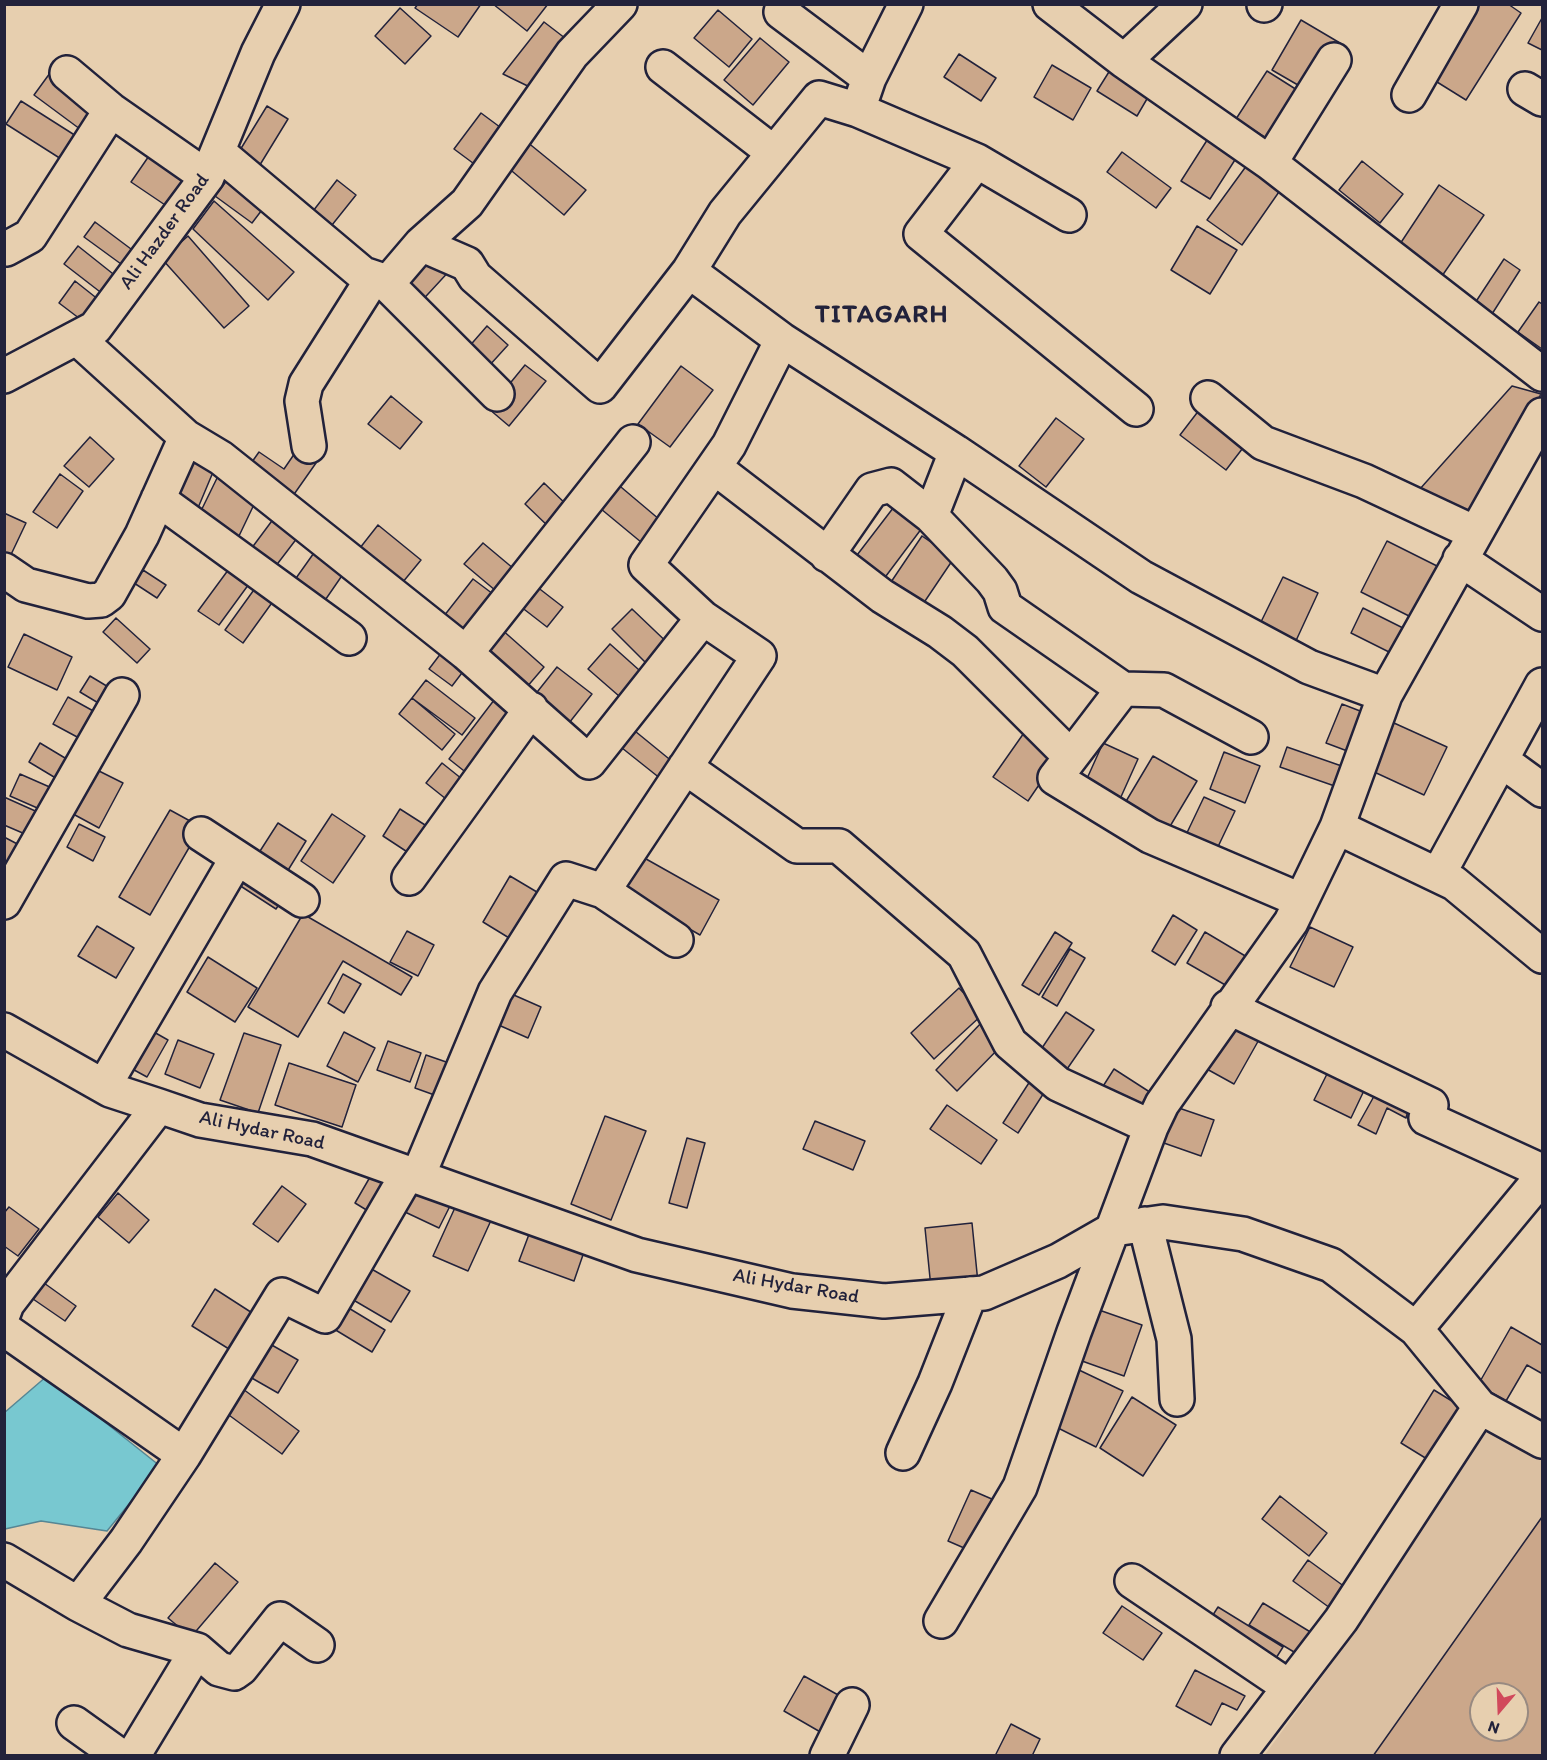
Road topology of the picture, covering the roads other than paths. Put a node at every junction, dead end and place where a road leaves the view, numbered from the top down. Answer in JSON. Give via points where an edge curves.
{"nodes":[{"id":1,"x":284,"y":4,"type":"edge"},
{"id":2,"x":620,"y":4,"type":"edge"},
{"id":3,"x":906,"y":4,"type":"edge"},
{"id":4,"x":1050,"y":4,"type":"edge"},
{"id":5,"x":1185,"y":4,"type":"edge"},
{"id":6,"x":1461,"y":4,"type":"edge"},
{"id":7,"x":781,"y":12,"type":"dead end"},
{"id":8,"x":1334,"y":60,"type":"dead end"},
{"id":9,"x":1124,"y":61,"type":"junction"},
{"id":10,"x":663,"y":67,"type":"dead end"},
{"id":11,"x":67,"y":73,"type":"dead end"},
{"id":12,"x":869,"y":78,"type":"junction"},
{"id":13,"x":1409,"y":95,"type":"dead end"},
{"id":14,"x":111,"y":110,"type":"junction"},
{"id":15,"x":858,"y":110,"type":"junction"},
{"id":16,"x":774,"y":153,"type":"junction"},
{"id":17,"x":977,"y":161,"type":"junction"},
{"id":18,"x":1270,"y":163,"type":"junction"},
{"id":19,"x":212,"y":164,"type":"junction"},
{"id":20,"x":1070,"y":215,"type":"dead end"},
{"id":21,"x":421,"y":244,"type":"junction"},
{"id":22,"x":6,"y":249,"type":"dead end"},
{"id":23,"x":689,"y":271,"type":"junction"},
{"id":24,"x":378,"y":279,"type":"junction"},
{"id":25,"x":77,"y":338,"type":"junction"},
{"id":26,"x":782,"y":340,"type":"junction"},
{"id":27,"x":1542,"y":374,"type":"edge"},
{"id":28,"x":4,"y":376,"type":"edge"},
{"id":29,"x":497,"y":394,"type":"dead end"},
{"id":30,"x":1208,"y":398,"type":"dead end"},
{"id":31,"x":1136,"y":410,"type":"dead end"},
{"id":32,"x":1542,"y":415,"type":"edge"},
{"id":33,"x":186,"y":437,"type":"junction"},
{"id":34,"x":633,"y":442,"type":"dead end"},
{"id":35,"x":309,"y":446,"type":"dead end"},
{"id":36,"x":956,"y":452,"type":"junction"},
{"id":37,"x":714,"y":467,"type":"junction"},
{"id":38,"x":158,"y":499,"type":"junction"},
{"id":39,"x":932,"y":516,"type":"junction"},
{"id":40,"x":1468,"y":546,"type":"junction"},
{"id":41,"x":828,"y":555,"type":"junction"},
{"id":42,"x":4,"y":570,"type":"edge"},
{"id":43,"x":1542,"y":614,"type":"edge"},
{"id":44,"x":704,"y":618,"type":"junction"},
{"id":45,"x":349,"y":638,"type":"dead end"},
{"id":46,"x":466,"y":653,"type":"junction"},
{"id":47,"x":1542,"y":685,"type":"edge"},
{"id":48,"x":1123,"y":689,"type":"junction"},
{"id":49,"x":122,"y":695,"type":"dead end"},
{"id":50,"x":1385,"y":695,"type":"junction"},
{"id":51,"x":531,"y":709,"type":"junction"},
{"id":52,"x":1251,"y":737,"type":"dead end"},
{"id":53,"x":1071,"y":757,"type":"junction"},
{"id":54,"x":1501,"y":760,"type":"junction"},
{"id":55,"x":685,"y":767,"type":"junction"},
{"id":56,"x":1542,"y":790,"type":"edge"},
{"id":57,"x":1337,"y":827,"type":"junction"},
{"id":58,"x":201,"y":834,"type":"dead end"},
{"id":59,"x":237,"y":858,"type":"junction"},
{"id":60,"x":1438,"y":875,"type":"junction"},
{"id":61,"x":409,"y":878,"type":"dead end"},
{"id":62,"x":603,"y":891,"type":"junction"},
{"id":63,"x":302,"y":900,"type":"dead end"},
{"id":64,"x":1300,"y":900,"type":"junction"},
{"id":65,"x":4,"y":902,"type":"edge"},
{"id":66,"x":676,"y":940,"type":"dead end"},
{"id":67,"x":1542,"y":956,"type":"edge"},
{"id":68,"x":1228,"y":1007,"type":"junction"},
{"id":69,"x":4,"y":1030,"type":"edge"},
{"id":70,"x":104,"y":1086,"type":"junction"},
{"id":71,"x":159,"y":1107,"type":"junction"},
{"id":72,"x":1150,"y":1127,"type":"junction"},
{"id":73,"x":1542,"y":1171,"type":"edge"},
{"id":74,"x":413,"y":1175,"type":"junction"},
{"id":75,"x":1542,"y":1177,"type":"edge"},
{"id":76,"x":1129,"y":1226,"type":"junction"},
{"id":77,"x":970,"y":1294,"type":"junction"},
{"id":78,"x":4,"y":1312,"type":"edge"},
{"id":79,"x":4,"y":1329,"type":"edge"},
{"id":80,"x":1416,"y":1329,"type":"junction"},
{"id":81,"x":1177,"y":1399,"type":"dead end"},
{"id":82,"x":1480,"y":1407,"type":"junction"},
{"id":83,"x":1542,"y":1442,"type":"edge"},
{"id":84,"x":903,"y":1453,"type":"dead end"},
{"id":85,"x":184,"y":1455,"type":"junction"},
{"id":86,"x":4,"y":1560,"type":"edge"},
{"id":87,"x":1132,"y":1581,"type":"dead end"},
{"id":88,"x":78,"y":1604,"type":"junction"},
{"id":89,"x":941,"y":1621,"type":"dead end"},
{"id":90,"x":317,"y":1645,"type":"dead end"},
{"id":91,"x":197,"y":1650,"type":"junction"},
{"id":92,"x":1289,"y":1687,"type":"junction"},
{"id":93,"x":852,"y":1705,"type":"dead end"},
{"id":94,"x":74,"y":1723,"type":"dead end"},
{"id":95,"x":120,"y":1755,"type":"edge"},
{"id":96,"x":133,"y":1755,"type":"edge"},
{"id":97,"x":827,"y":1755,"type":"edge"},
{"id":98,"x":1237,"y":1755,"type":"edge"}],
"edges":[{"from":1,"to":19,"type":"street","name":"Ali Hazder Road","via":[[258,53]]},
{"from":2,"to":21,"type":"street","via":[[572,54],[467,204]]},
{"from":3,"to":12,"type":"street"},
{"from":4,"to":9,"type":"street"},
{"from":5,"to":9,"type":"street"},
{"from":6,"to":13,"type":"street"},
{"from":7,"to":12,"type":"street"},
{"from":8,"to":18,"type":"street"},
{"from":9,"to":18,"type":"street"},
{"from":10,"to":16,"type":"street"},
{"from":11,"to":14,"type":"street"},
{"from":12,"to":15,"type":"street"},
{"from":14,"to":19,"type":"street"},
{"from":14,"to":22,"type":"street","via":[[30,236]]},
{"from":15,"to":16,"type":"street","via":[[819,98]]},
{"from":15,"to":17,"type":"street"},
{"from":16,"to":23,"type":"street","via":[[725,213]]},
{"from":17,"to":20,"type":"street"},
{"from":17,"to":31,"type":"street","via":[[921,234]]},
{"from":18,"to":27,"type":"street"},
{"from":19,"to":24,"type":"street","via":[[363,274]]},
{"from":19,"to":25,"type":"street","name":"Ali Hazder Road","via":[[95,328]]},
{"from":21,"to":23,"type":"street","via":[[467,264],[474,277],[600,386]]},
{"from":21,"to":24,"type":"street","via":[[392,278]]},
{"from":23,"to":26,"type":"street"},
{"from":24,"to":29,"type":"street"},
{"from":24,"to":35,"type":"street","via":[[306,384],[302,401]]},
{"from":25,"to":28,"type":"street","name":"Ali Hazder Road"},
{"from":25,"to":33,"type":"street"},
{"from":26,"to":36,"type":"street"},
{"from":26,"to":37,"type":"street"},
{"from":30,"to":40,"type":"street","via":[[1263,443],[1364,481]]},
{"from":32,"to":40,"type":"street"},
{"from":33,"to":38,"type":"street"},
{"from":33,"to":46,"type":"street","via":[[221,458]]},
{"from":34,"to":46,"type":"street"},
{"from":36,"to":39,"type":"street"},
{"from":36,"to":50,"type":"street","via":[[1141,577],[1309,667]]},
{"from":37,"to":41,"type":"street"},
{"from":37,"to":44,"type":"street","via":[[646,565]]},
{"from":38,"to":42,"type":"street","via":[[109,594],[101,600],[88,601],[26,585]]},
{"from":38,"to":45,"type":"street"},
{"from":39,"to":41,"type":"street","via":[[891,485],[880,486],[872,490]]},
{"from":39,"to":48,"type":"street","via":[[992,580],[1005,607]]},
{"from":40,"to":43,"type":"street"},
{"from":40,"to":50,"type":"street"},
{"from":41,"to":53,"type":"street","via":[[964,651]]},
{"from":44,"to":51,"type":"street","via":[[589,762]]},
{"from":44,"to":55,"type":"street","via":[[759,656]]},
{"from":46,"to":51,"type":"street"},
{"from":47,"to":54,"type":"street"},
{"from":48,"to":52,"type":"street","via":[[1164,690]]},
{"from":48,"to":53,"type":"street"},
{"from":49,"to":65,"type":"street"},
{"from":50,"to":57,"type":"street"},
{"from":51,"to":61,"type":"street"},
{"from":53,"to":64,"type":"street","via":[[1055,778],[1150,836]]},
{"from":54,"to":56,"type":"street"},
{"from":54,"to":60,"type":"street"},
{"from":55,"to":62,"type":"street"},
{"from":55,"to":72,"type":"street","via":[[797,846],[839,846],[964,954],[1010,1043],[1058,1084]]},
{"from":57,"to":60,"type":"street"},
{"from":57,"to":64,"type":"street"},
{"from":58,"to":59,"type":"street"},
{"from":59,"to":63,"type":"street"},
{"from":59,"to":70,"type":"street"},
{"from":60,"to":67,"type":"street","via":[[1454,883]]},
{"from":62,"to":66,"type":"street"},
{"from":62,"to":74,"type":"street","via":[[566,879],[495,992]]},
{"from":64,"to":68,"type":"street","via":[[1291,922]]},
{"from":68,"to":72,"type":"street"},
{"from":68,"to":73,"type":"street","via":[[1431,1105],[1426,1118]]},
{"from":69,"to":70,"type":"street","name":"Ali Hydar Road"},
{"from":70,"to":71,"type":"street","name":"Ali Hydar Road"},
{"from":71,"to":74,"type":"street","name":"Ali Hydar Road","via":[[200,1120],[312,1139]]},
{"from":71,"to":78,"type":"street"},
{"from":72,"to":76,"type":"street"},
{"from":74,"to":77,"type":"street","name":"Ali Hydar Road","via":[[638,1256],[792,1291],[884,1301]]},
{"from":74,"to":85,"type":"street","via":[[325,1316],[282,1295]]},
{"from":75,"to":80,"type":"street"},
{"from":76,"to":77,"type":"street","name":"Ali Hydar Road","via":[[1058,1262],[984,1293]]},
{"from":76,"to":80,"type":"street","name":"Ali Hydar Road","via":[[1163,1221],[1243,1234],[1331,1265]]},
{"from":76,"to":81,"type":"street","via":[[1174,1338]]},
{"from":76,"to":89,"type":"street","via":[[1020,1486]]},
{"from":77,"to":84,"type":"street"},
{"from":79,"to":85,"type":"street"},
{"from":80,"to":82,"type":"street","name":"Ali Hydar Road"},
{"from":82,"to":83,"type":"street","name":"Ali Hydar Road"},
{"from":82,"to":92,"type":"street","via":[[1341,1620]]},
{"from":85,"to":88,"type":"street"},
{"from":86,"to":88,"type":"street"},
{"from":87,"to":92,"type":"street"},
{"from":88,"to":91,"type":"street","via":[[128,1630]]},
{"from":90,"to":91,"type":"street","via":[[280,1619],[234,1673],[219,1669]]},
{"from":91,"to":96,"type":"street"},
{"from":92,"to":98,"type":"street"},
{"from":93,"to":97,"type":"street"},
{"from":94,"to":95,"type":"street"}]}
